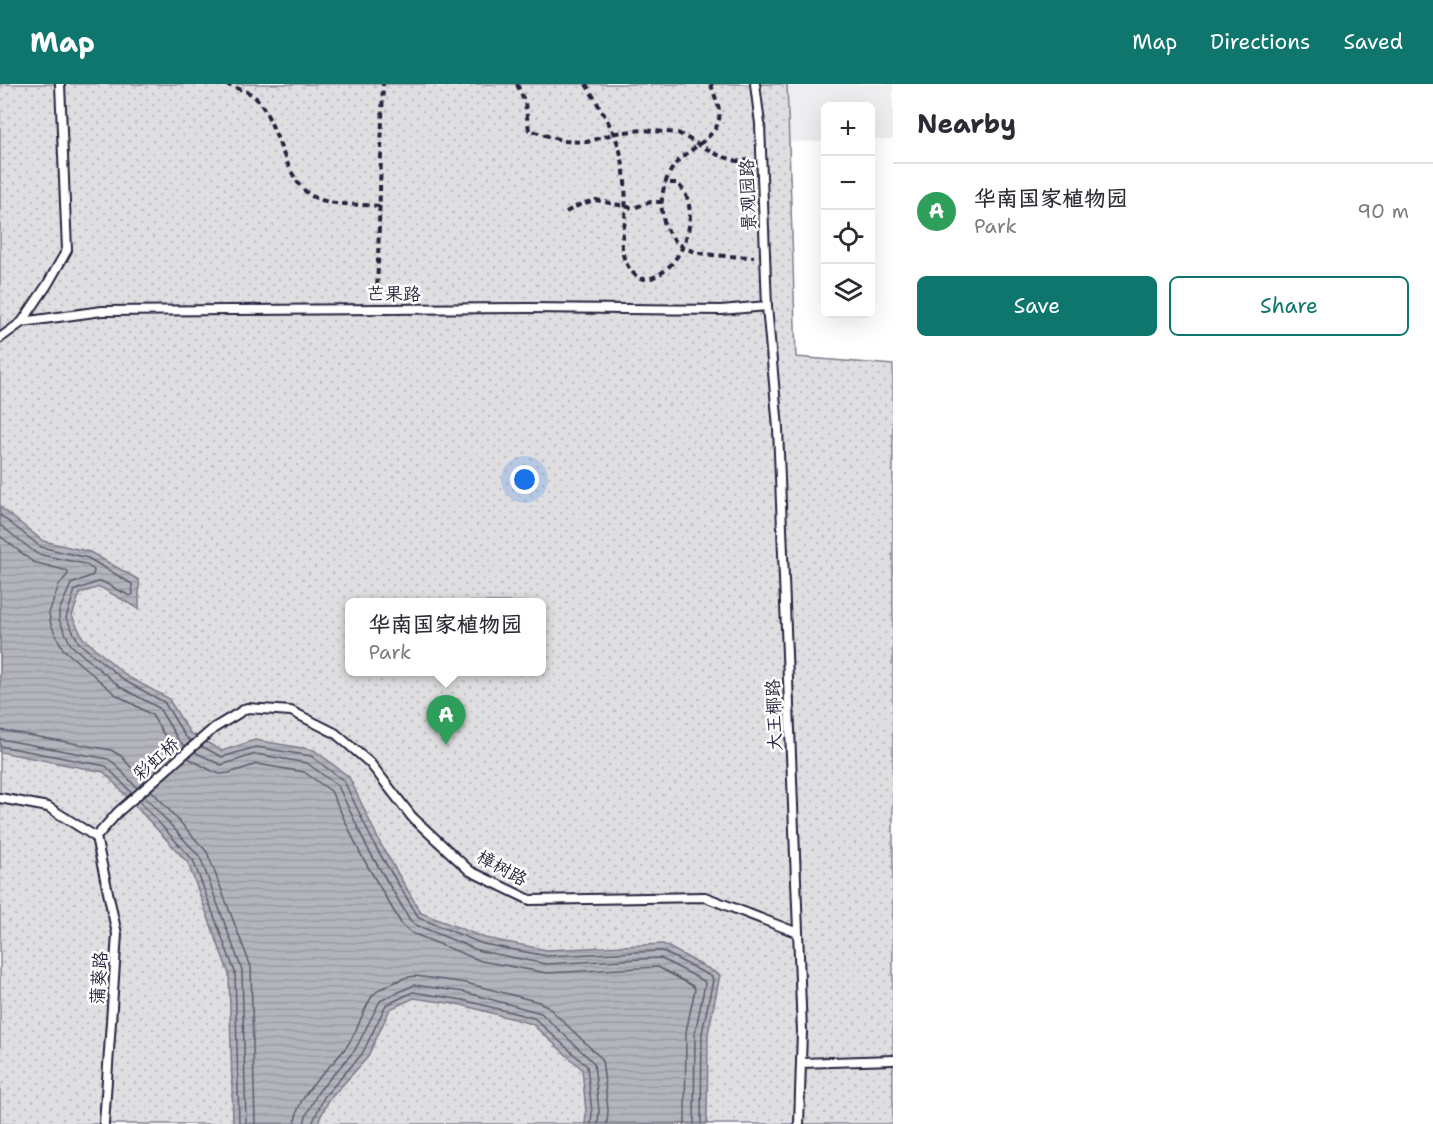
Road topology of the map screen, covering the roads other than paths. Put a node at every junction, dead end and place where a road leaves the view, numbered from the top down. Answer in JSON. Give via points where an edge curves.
{"nodes":[{"id":1,"x":60,"y":84,"type":"edge"},
{"id":2,"x":754,"y":84,"type":"edge"},
{"id":3,"x":767,"y":306,"type":"junction"},
{"id":4,"x":22,"y":322,"type":"junction"},
{"id":5,"x":0,"y":338,"type":"edge"},
{"id":6,"x":214,"y":728,"type":"joint"},
{"id":7,"x":0,"y":798,"type":"edge"},
{"id":8,"x":96,"y":837,"type":"junction"},
{"id":9,"x":798,"y":933,"type":"junction"},
{"id":10,"x":893,"y":1060,"type":"edge"},
{"id":11,"x":801,"y":1063,"type":"junction"},
{"id":12,"x":104,"y":1124,"type":"edge"},
{"id":13,"x":800,"y":1124,"type":"edge"}],
"edges":[{"from":1,"to":4,"type":"lane","via":[[66,250]]},
{"from":2,"to":3,"type":"lane","name":"景观园路","via":[[760,124]]},
{"from":3,"to":4,"type":"lane","name":"芒果路","via":[[721,310],[102,311]]},
{"from":3,"to":9,"type":"lane","name":"大王椰路","via":[[778,428]]},
{"from":4,"to":5,"type":"lane"},
{"from":6,"to":8,"type":"lane","name":"彩虹桥","via":[[118,812]]},
{"from":6,"to":9,"type":"lane","name":"樟树路","via":[[247,708],[291,711],[334,733],[370,763],[412,817],[470,871],[530,900],[705,897]]},
{"from":7,"to":8,"type":"lane","via":[[48,807]]},
{"from":8,"to":12,"type":"lane","name":"蒲葵路","via":[[117,934]]},
{"from":9,"to":11,"type":"lane","name":"大王椰路"},
{"from":10,"to":11,"type":"lane"},
{"from":11,"to":13,"type":"lane","name":"大王椰路"}]}
